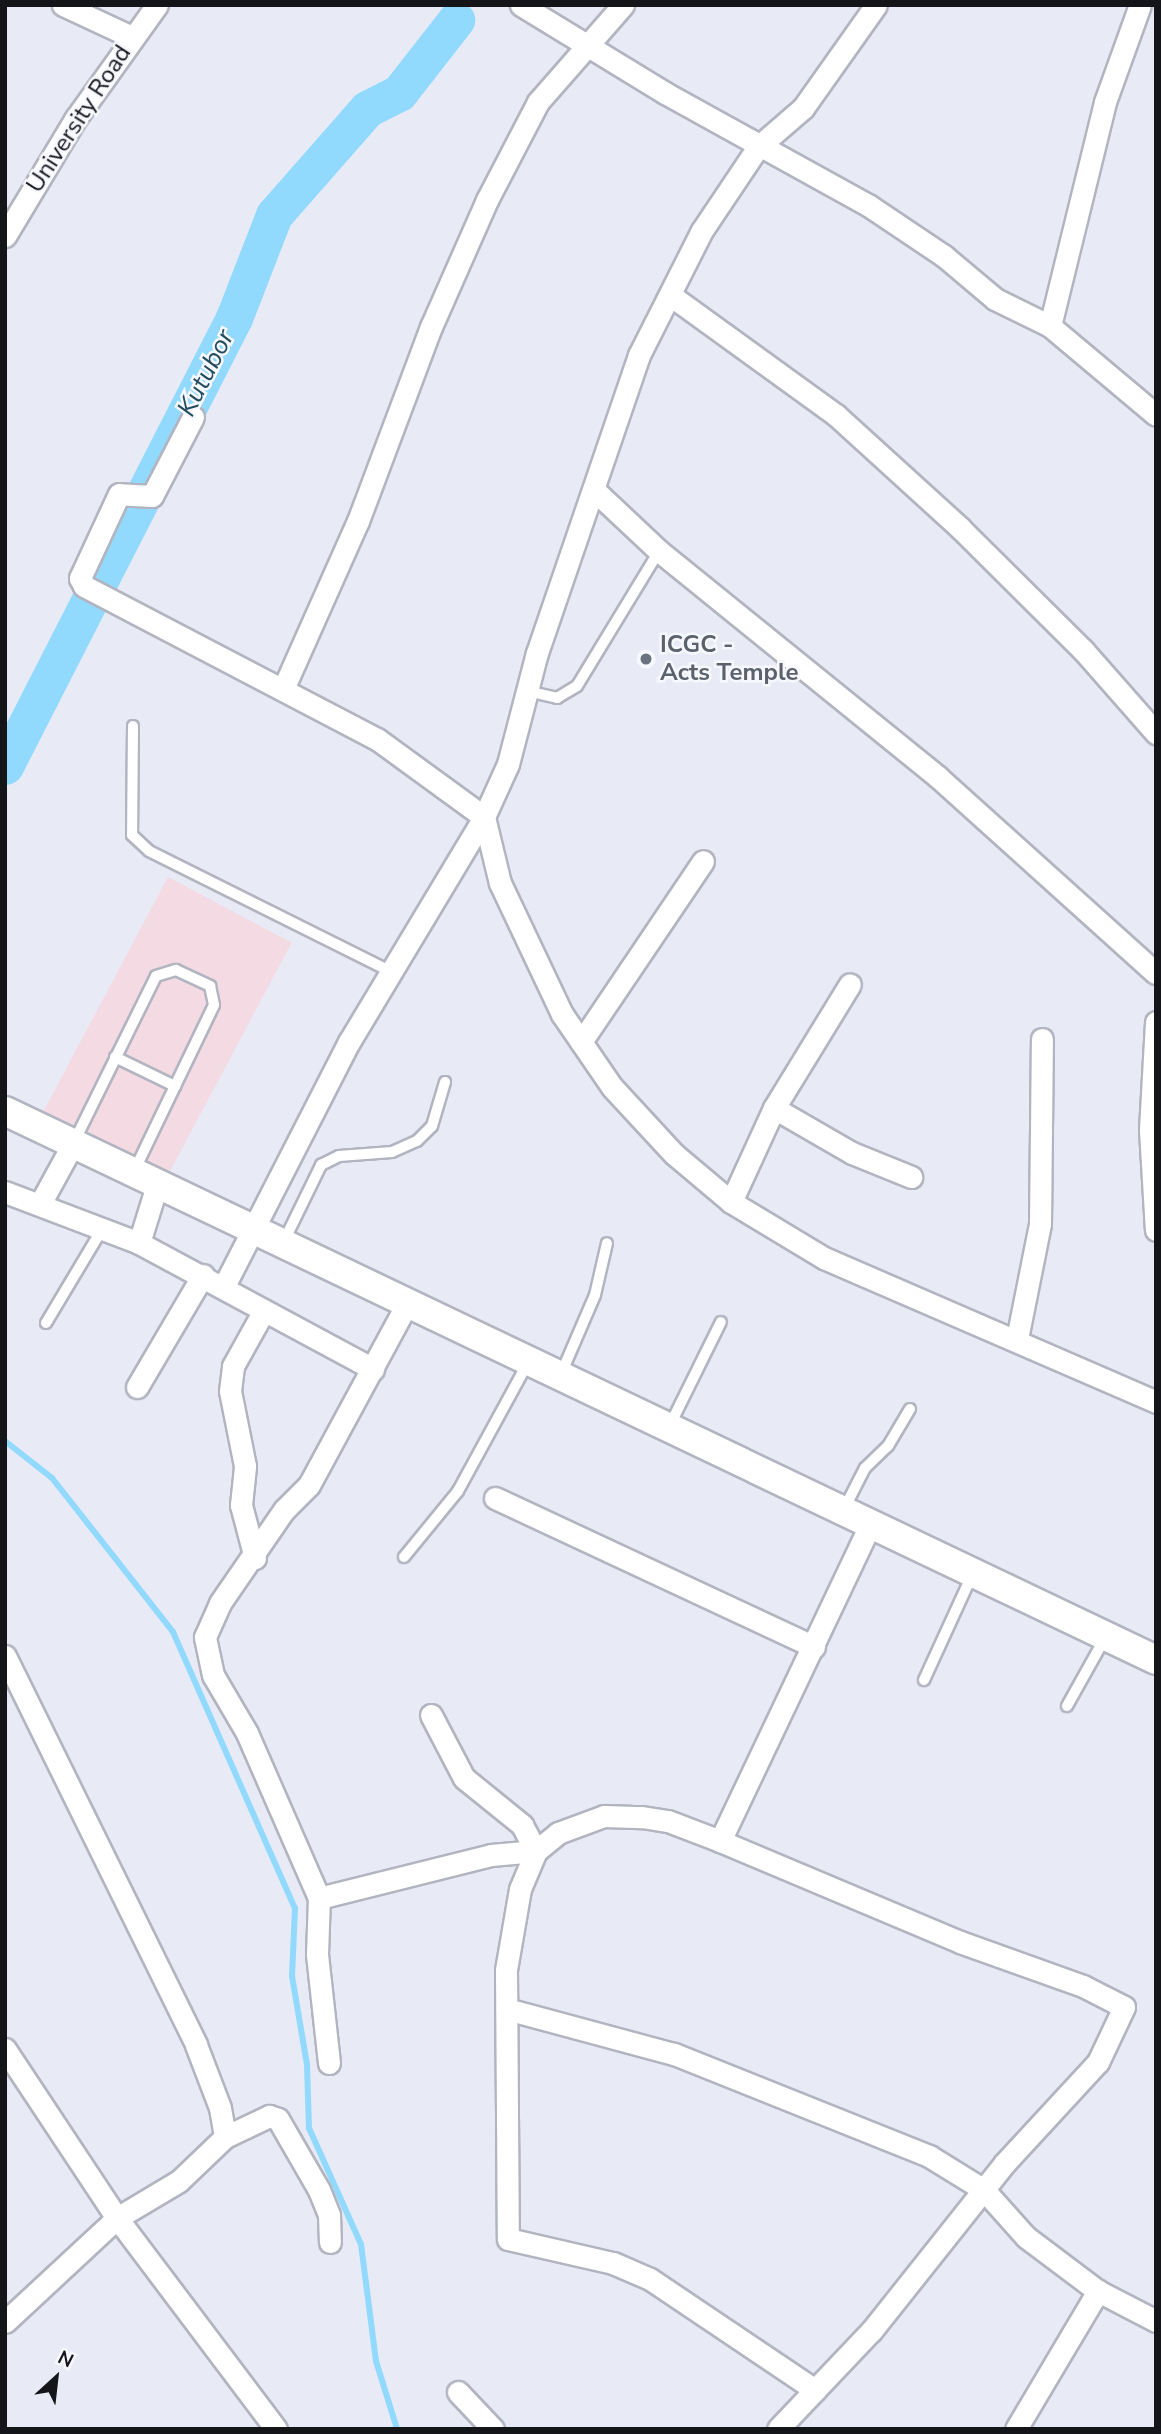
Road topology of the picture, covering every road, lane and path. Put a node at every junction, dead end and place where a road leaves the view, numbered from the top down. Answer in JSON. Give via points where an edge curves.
{"nodes":[{"id":1,"x":63,"y":5,"type":"edge"},
{"id":2,"x":157,"y":5,"type":"edge"},
{"id":3,"x":521,"y":5,"type":"edge"},
{"id":4,"x":623,"y":5,"type":"edge"},
{"id":5,"x":876,"y":5,"type":"edge"},
{"id":6,"x":1140,"y":5,"type":"edge"},
{"id":7,"x":132,"y":37,"type":"junction"},
{"id":8,"x":590,"y":44,"type":"junction"},
{"id":9,"x":758,"y":147,"type":"junction"},
{"id":10,"x":5,"y":236,"type":"edge"},
{"id":11,"x":670,"y":295,"type":"junction"},
{"id":12,"x":1051,"y":326,"type":"junction"},
{"id":13,"x":1156,"y":415,"type":"edge"},
{"id":14,"x":193,"y":417,"type":"dead end"},
{"id":15,"x":594,"y":490,"type":"junction"},
{"id":16,"x":660,"y":551,"type":"junction"},
{"id":17,"x":284,"y":687,"type":"junction"},
{"id":18,"x":527,"y":691,"type":"junction"},
{"id":19,"x":133,"y":726,"type":"dead end"},
{"id":20,"x":1156,"y":733,"type":"edge"},
{"id":21,"x":484,"y":817,"type":"junction"},
{"id":22,"x":703,"y":861,"type":"dead end"},
{"id":23,"x":390,"y":971,"type":"junction"},
{"id":24,"x":1156,"y":973,"type":"edge"},
{"id":25,"x":850,"y":984,"type":"dead end"},
{"id":26,"x":1156,"y":1022,"type":"edge"},
{"id":27,"x":1042,"y":1039,"type":"dead end"},
{"id":28,"x":581,"y":1042,"type":"junction"},
{"id":29,"x":116,"y":1058,"type":"junction"},
{"id":30,"x":444,"y":1082,"type":"dead end"},
{"id":31,"x":175,"y":1086,"type":"junction"},
{"id":32,"x":774,"y":1108,"type":"junction"},
{"id":33,"x":5,"y":1111,"type":"edge"},
{"id":34,"x":1153,"y":1132,"type":"edge"},
{"id":35,"x":74,"y":1142,"type":"junction"},
{"id":36,"x":146,"y":1176,"type":"junction"},
{"id":37,"x":911,"y":1177,"type":"dead end"},
{"id":38,"x":5,"y":1192,"type":"edge"},
{"id":39,"x":731,"y":1202,"type":"junction"},
{"id":40,"x":40,"y":1204,"type":"junction"},
{"id":41,"x":250,"y":1227,"type":"junction"},
{"id":42,"x":1156,"y":1230,"type":"edge"},
{"id":43,"x":101,"y":1231,"type":"junction"},
{"id":44,"x":284,"y":1241,"type":"junction"},
{"id":45,"x":139,"y":1243,"type":"junction"},
{"id":46,"x":607,"y":1243,"type":"dead end"},
{"id":47,"x":203,"y":1275,"type":"junction"},
{"id":48,"x":224,"y":1286,"type":"junction"},
{"id":49,"x":408,"y":1300,"type":"junction"},
{"id":50,"x":263,"y":1312,"type":"junction"},
{"id":51,"x":721,"y":1322,"type":"dead end"},
{"id":52,"x":46,"y":1323,"type":"dead end"},
{"id":53,"x":1017,"y":1339,"type":"junction"},
{"id":54,"x":531,"y":1359,"type":"junction"},
{"id":55,"x":373,"y":1369,"type":"junction"},
{"id":56,"x":561,"y":1374,"type":"junction"},
{"id":57,"x":137,"y":1387,"type":"dead end"},
{"id":58,"x":1156,"y":1402,"type":"edge"},
{"id":59,"x":910,"y":1409,"type":"dead end"},
{"id":60,"x":669,"y":1427,"type":"junction"},
{"id":61,"x":495,"y":1498,"type":"dead end"},
{"id":62,"x":843,"y":1512,"type":"junction"},
{"id":63,"x":870,"y":1525,"type":"junction"},
{"id":64,"x":404,"y":1557,"type":"dead end"},
{"id":65,"x":255,"y":1558,"type":"junction"},
{"id":66,"x":972,"y":1575,"type":"junction"},
{"id":67,"x":1106,"y":1637,"type":"junction"},
{"id":68,"x":814,"y":1647,"type":"junction"},
{"id":69,"x":5,"y":1656,"type":"edge"},
{"id":70,"x":1156,"y":1660,"type":"edge"},
{"id":71,"x":924,"y":1680,"type":"dead end"},
{"id":72,"x":1067,"y":1706,"type":"dead end"},
{"id":73,"x":431,"y":1715,"type":"dead end"},
{"id":74,"x":720,"y":1841,"type":"junction"},
{"id":75,"x":536,"y":1851,"type":"junction"},
{"id":76,"x":319,"y":1898,"type":"junction"},
{"id":77,"x":507,"y":2008,"type":"junction"},
{"id":78,"x":5,"y":2049,"type":"edge"},
{"id":79,"x":329,"y":2063,"type":"dead end"},
{"id":80,"x":225,"y":2137,"type":"junction"},
{"id":81,"x":984,"y":2189,"type":"junction"},
{"id":82,"x":117,"y":2218,"type":"junction"},
{"id":83,"x":330,"y":2242,"type":"dead end"},
{"id":84,"x":1098,"y":2291,"type":"junction"},
{"id":85,"x":1156,"y":2321,"type":"edge"},
{"id":86,"x":5,"y":2322,"type":"edge"},
{"id":87,"x":815,"y":2390,"type":"junction"},
{"id":88,"x":458,"y":2392,"type":"dead end"},
{"id":89,"x":276,"y":2429,"type":"edge"},
{"id":90,"x":493,"y":2429,"type":"edge"},
{"id":91,"x":778,"y":2429,"type":"edge"},
{"id":92,"x":1016,"y":2429,"type":"edge"}],
"edges":[{"from":1,"to":7,"type":"street"},
{"from":2,"to":7,"type":"street","name":"University Road"},
{"from":3,"to":8,"type":"street"},
{"from":4,"to":8,"type":"street"},
{"from":5,"to":9,"type":"street","via":[[803,108]]},
{"from":6,"to":12,"type":"street","via":[[1105,102]]},
{"from":7,"to":10,"type":"street","name":"University Road"},
{"from":8,"to":9,"type":"street"},
{"from":8,"to":17,"type":"street","via":[[537,102],[487,200],[431,327],[358,521]]},
{"from":9,"to":11,"type":"street","via":[[701,232]]},
{"from":9,"to":12,"type":"street","via":[[868,205],[944,256],[995,299]]},
{"from":11,"to":15,"type":"street","via":[[639,355]]},
{"from":11,"to":20,"type":"street","via":[[836,415],[960,528],[1083,650]]},
{"from":12,"to":13,"type":"street"},
{"from":14,"to":17,"type":"street","via":[[152,496],[119,494],[80,578],[93,592]]},
{"from":15,"to":16,"type":"street"},
{"from":15,"to":18,"type":"street"},
{"from":16,"to":18,"type":"lane","via":[[577,686],[557,698]]},
{"from":16,"to":24,"type":"street","via":[[853,705]]},
{"from":17,"to":21,"type":"street","via":[[377,739]]},
{"from":18,"to":21,"type":"street","via":[[508,764]]},
{"from":19,"to":23,"type":"lane","via":[[132,835],[149,851]]},
{"from":21,"to":23,"type":"street"},
{"from":21,"to":28,"type":"street","via":[[500,883],[533,959]]},
{"from":22,"to":28,"type":"street"},
{"from":23,"to":41,"type":"street"},
{"from":25,"to":32,"type":"street"},
{"from":26,"to":34,"type":"street"},
{"from":27,"to":53,"type":"street","via":[[1040,1224]]},
{"from":28,"to":39,"type":"street","via":[[612,1087],[665,1145]]},
{"from":29,"to":31,"type":"lane"},
{"from":29,"to":31,"type":"lane","via":[[156,976],[176,971],[210,986],[214,1004]]},
{"from":29,"to":35,"type":"lane"},
{"from":30,"to":44,"type":"lane","via":[[432,1126],[417,1141],[392,1152],[339,1156],[321,1165]]},
{"from":31,"to":36,"type":"lane"},
{"from":32,"to":37,"type":"street","via":[[852,1153]]},
{"from":32,"to":39,"type":"street"},
{"from":33,"to":35,"type":"main road"},
{"from":34,"to":42,"type":"street"},
{"from":35,"to":36,"type":"main road"},
{"from":35,"to":40,"type":"street"},
{"from":36,"to":41,"type":"main road"},
{"from":36,"to":45,"type":"street"},
{"from":38,"to":40,"type":"street"},
{"from":39,"to":53,"type":"street","via":[[824,1258]]},
{"from":40,"to":43,"type":"street"},
{"from":41,"to":44,"type":"main road"},
{"from":41,"to":48,"type":"street"},
{"from":43,"to":45,"type":"street"},
{"from":43,"to":52,"type":"lane"},
{"from":44,"to":49,"type":"main road"},
{"from":45,"to":47,"type":"street"},
{"from":46,"to":56,"type":"lane","via":[[595,1295]]},
{"from":47,"to":48,"type":"street"},
{"from":47,"to":57,"type":"street"},
{"from":48,"to":50,"type":"street"},
{"from":49,"to":54,"type":"main road"},
{"from":49,"to":55,"type":"street"},
{"from":50,"to":55,"type":"street"},
{"from":50,"to":65,"type":"street","via":[[233,1366],[230,1391],[245,1466],[241,1505]]},
{"from":51,"to":60,"type":"lane"},
{"from":53,"to":58,"type":"street"},
{"from":54,"to":56,"type":"main road"},
{"from":54,"to":64,"type":"lane","via":[[458,1492]]},
{"from":55,"to":65,"type":"street","via":[[309,1485],[284,1510]]},
{"from":56,"to":60,"type":"main road"},
{"from":59,"to":62,"type":"lane","via":[[888,1446],[866,1468]]},
{"from":60,"to":62,"type":"main road"},
{"from":61,"to":68,"type":"street"},
{"from":62,"to":63,"type":"main road"},
{"from":63,"to":66,"type":"main road"},
{"from":63,"to":68,"type":"street"},
{"from":65,"to":76,"type":"street","via":[[210,1621],[205,1652],[247,1733]]},
{"from":66,"to":67,"type":"main road"},
{"from":66,"to":71,"type":"lane"},
{"from":67,"to":70,"type":"main road"},
{"from":67,"to":72,"type":"lane"},
{"from":68,"to":74,"type":"street"},
{"from":69,"to":80,"type":"street","via":[[196,2045],[220,2108]]},
{"from":73,"to":75,"type":"street","via":[[464,1778],[522,1825]]},
{"from":74,"to":75,"type":"street","via":[[668,1821],[604,1816],[558,1833]]},
{"from":74,"to":81,"type":"street","via":[[960,1942],[1083,1986],[1124,2007],[1098,2062]]},
{"from":75,"to":76,"type":"street","via":[[491,1855]]},
{"from":75,"to":77,"type":"street","via":[[520,1889],[506,1970]]},
{"from":76,"to":79,"type":"street","via":[[317,1954]]},
{"from":77,"to":81,"type":"street","via":[[664,2051],[814,2107],[929,2156]]},
{"from":77,"to":87,"type":"street","via":[[508,2239],[613,2263],[650,2279]]},
{"from":78,"to":82,"type":"street"},
{"from":80,"to":82,"type":"street","via":[[179,2182]]},
{"from":80,"to":83,"type":"street","via":[[269,2116],[278,2119],[319,2190],[329,2215]]},
{"from":81,"to":84,"type":"street","via":[[1026,2237]]},
{"from":81,"to":87,"type":"street","via":[[871,2331]]},
{"from":82,"to":86,"type":"street"},
{"from":82,"to":89,"type":"street"},
{"from":84,"to":85,"type":"street"},
{"from":84,"to":92,"type":"street"},
{"from":87,"to":91,"type":"street"},
{"from":88,"to":90,"type":"street"}]}
